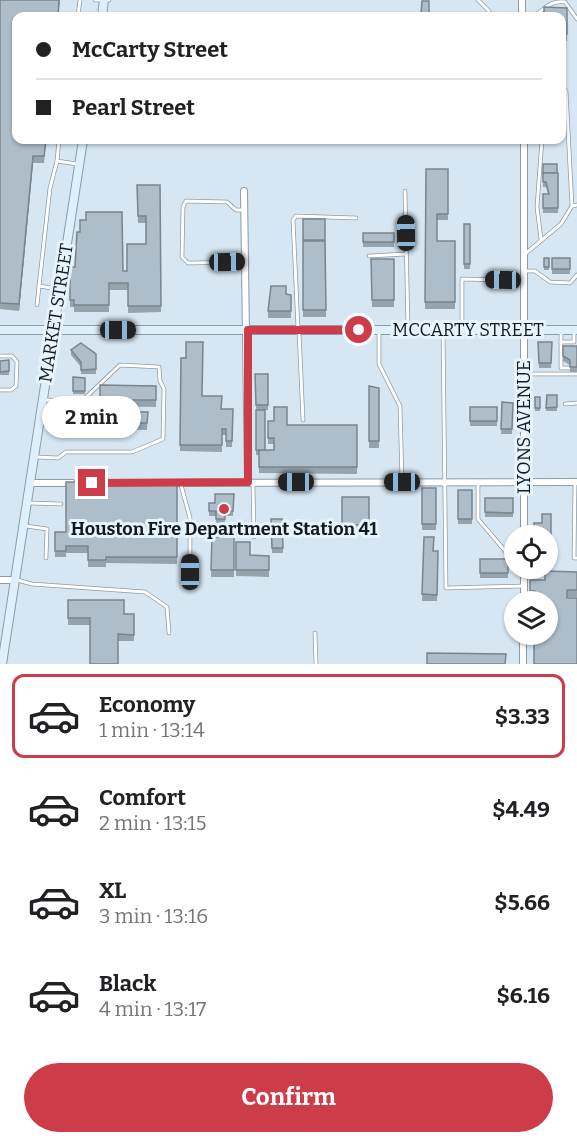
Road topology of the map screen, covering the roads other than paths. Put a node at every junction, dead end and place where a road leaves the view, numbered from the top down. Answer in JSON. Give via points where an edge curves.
{"nodes":[{"id":1,"x":478,"y":0,"type":"edge"},
{"id":2,"x":489,"y":12,"type":"edge"},
{"id":3,"x":539,"y":12,"type":"edge"},
{"id":4,"x":577,"y":19,"type":"edge"},
{"id":5,"x":566,"y":91,"type":"edge"},
{"id":6,"x":59,"y":144,"type":"edge"},
{"id":7,"x":82,"y":144,"type":"edge"},
{"id":8,"x":524,"y":144,"type":"edge"},
{"id":9,"x":542,"y":144,"type":"edge"},
{"id":10,"x":57,"y":162,"type":"junction"},
{"id":11,"x":79,"y":164,"type":"junction"},
{"id":12,"x":244,"y":191,"type":"dead end"},
{"id":13,"x":405,"y":191,"type":"dead end"},
{"id":14,"x":575,"y":205,"type":"edge"},
{"id":15,"x":245,"y":210,"type":"junction"},
{"id":16,"x":356,"y":218,"type":"dead end"},
{"id":17,"x":541,"y":239,"type":"junction"},
{"id":18,"x":406,"y":254,"type":"junction"},
{"id":19,"x":524,"y":254,"type":"junction"},
{"id":20,"x":369,"y":256,"type":"dead end"},
{"id":21,"x":246,"y":262,"type":"junction"},
{"id":22,"x":524,"y":271,"type":"junction"},
{"id":23,"x":577,"y":275,"type":"edge"},
{"id":24,"x":503,"y":280,"type":"dead end"},
{"id":25,"x":39,"y":286,"type":"junction"},
{"id":26,"x":60,"y":289,"type":"junction"},
{"id":27,"x":37,"y":305,"type":"dead end"},
{"id":28,"x":525,"y":329,"type":"junction"},
{"id":29,"x":0,"y":330,"type":"edge"},
{"id":30,"x":54,"y":330,"type":"junction"},
{"id":31,"x":248,"y":330,"type":"junction"},
{"id":32,"x":299,"y":330,"type":"junction"},
{"id":33,"x":379,"y":330,"type":"junction"},
{"id":34,"x":408,"y":330,"type":"junction"},
{"id":35,"x":443,"y":330,"type":"junction"},
{"id":36,"x":462,"y":330,"type":"junction"},
{"id":37,"x":561,"y":330,"type":"junction"},
{"id":38,"x":576,"y":330,"type":"edge"},
{"id":39,"x":561,"y":342,"type":"junction"},
{"id":40,"x":0,"y":356,"type":"edge"},
{"id":41,"x":561,"y":368,"type":"junction"},
{"id":42,"x":570,"y":368,"type":"edge"},
{"id":43,"x":524,"y":374,"type":"junction"},
{"id":44,"x":561,"y":374,"type":"junction"},
{"id":45,"x":577,"y":374,"type":"edge"},
{"id":46,"x":0,"y":390,"type":"edge"},
{"id":47,"x":43,"y":400,"type":"junction"},
{"id":48,"x":577,"y":403,"type":"edge"},
{"id":49,"x":564,"y":404,"type":"dead end"},
{"id":50,"x":303,"y":420,"type":"dead end"},
{"id":51,"x":35,"y":457,"type":"junction"},
{"id":52,"x":250,"y":482,"type":"junction"},
{"id":53,"x":402,"y":482,"type":"junction"},
{"id":54,"x":444,"y":482,"type":"junction"},
{"id":55,"x":478,"y":482,"type":"junction"},
{"id":56,"x":524,"y":482,"type":"junction"},
{"id":57,"x":576,"y":482,"type":"edge"},
{"id":58,"x":31,"y":483,"type":"junction"},
{"id":59,"x":75,"y":483,"type":"edge"},
{"id":60,"x":162,"y":483,"type":"edge"},
{"id":61,"x":181,"y":483,"type":"junction"},
{"id":62,"x":28,"y":503,"type":"junction"},
{"id":63,"x":61,"y":504,"type":"dead end"},
{"id":64,"x":524,"y":525,"type":"edge"},
{"id":65,"x":24,"y":526,"type":"junction"},
{"id":66,"x":254,"y":537,"type":"dead end"},
{"id":67,"x":504,"y":550,"type":"edge"},
{"id":68,"x":45,"y":558,"type":"dead end"},
{"id":69,"x":577,"y":558,"type":"edge"},
{"id":70,"x":190,"y":572,"type":"dead end"},
{"id":71,"x":524,"y":579,"type":"edge"},
{"id":72,"x":0,"y":580,"type":"edge"},
{"id":73,"x":16,"y":580,"type":"junction"},
{"id":74,"x":524,"y":586,"type":"junction"},
{"id":75,"x":524,"y":591,"type":"edge"},
{"id":76,"x":169,"y":633,"type":"dead end"},
{"id":77,"x":315,"y":633,"type":"dead end"},
{"id":78,"x":524,"y":645,"type":"edge"},
{"id":79,"x":2,"y":664,"type":"edge"},
{"id":80,"x":316,"y":664,"type":"edge"},
{"id":81,"x":524,"y":664,"type":"edge"}],
"edges":[{"from":1,"to":2,"type":"lane"},
{"from":3,"to":4,"type":"lane","via":[[549,4],[565,2]]},
{"from":5,"to":14,"type":"lane"},
{"from":6,"to":10,"type":"lane"},
{"from":7,"to":11,"type":"main road","name":"MARKET STREET"},
{"from":8,"to":19,"type":"street","name":"LYONS AVENUE"},
{"from":9,"to":17,"type":"lane","via":[[537,207]]},
{"from":10,"to":11,"type":"lane"},
{"from":10,"to":25,"type":"lane","via":[[50,188]]},
{"from":11,"to":26,"type":"main road","name":"MARKET STREET"},
{"from":12,"to":15,"type":"street"},
{"from":13,"to":18,"type":"lane"},
{"from":14,"to":17,"type":"lane","via":[[561,224]]},
{"from":15,"to":21,"type":"street"},
{"from":15,"to":21,"type":"lane","via":[[236,210],[227,202],[186,201],[182,257],[188,263]]},
{"from":16,"to":32,"type":"lane","via":[[307,215],[293,220]]},
{"from":17,"to":19,"type":"lane"},
{"from":18,"to":20,"type":"lane"},
{"from":18,"to":34,"type":"lane"},
{"from":19,"to":22,"type":"street","name":"LYONS AVENUE"},
{"from":21,"to":31,"type":"street"},
{"from":22,"to":23,"type":"lane","via":[[535,271],[550,282],[570,283]]},
{"from":22,"to":28,"type":"street","name":"LYONS AVENUE"},
{"from":24,"to":36,"type":"lane","via":[[462,279]]},
{"from":25,"to":26,"type":"lane"},
{"from":25,"to":27,"type":"lane"},
{"from":26,"to":30,"type":"main road","name":"MARKET STREET"},
{"from":28,"to":36,"type":"main road","name":"MCCARTY STREET"},
{"from":28,"to":37,"type":"main road","name":"MCCARTY STREET"},
{"from":28,"to":43,"type":"street","name":"LYONS AVENUE"},
{"from":29,"to":30,"type":"main road","name":"MCCARTY STREET"},
{"from":30,"to":31,"type":"main road","name":"MCCARTY STREET"},
{"from":30,"to":47,"type":"main road","name":"MARKET STREET"},
{"from":31,"to":32,"type":"main road","name":"MCCARTY STREET"},
{"from":31,"to":52,"type":"street"},
{"from":32,"to":33,"type":"main road","name":"MCCARTY STREET"},
{"from":32,"to":50,"type":"lane"},
{"from":33,"to":34,"type":"main road","name":"MCCARTY STREET"},
{"from":33,"to":53,"type":"lane","via":[[379,364],[400,406]]},
{"from":34,"to":35,"type":"main road","name":"MCCARTY STREET"},
{"from":35,"to":36,"type":"main road","name":"MCCARTY STREET"},
{"from":35,"to":54,"type":"lane"},
{"from":37,"to":38,"type":"main road","name":"MCCARTY STREET"},
{"from":37,"to":39,"type":"lane"},
{"from":38,"to":39,"type":"lane","via":[[574,342]]},
{"from":39,"to":41,"type":"lane"},
{"from":40,"to":46,"type":"lane","via":[[12,356],[17,362],[16,386]]},
{"from":41,"to":42,"type":"lane"},
{"from":41,"to":44,"type":"lane"},
{"from":43,"to":44,"type":"lane"},
{"from":43,"to":56,"type":"street","name":"LYONS AVENUE"},
{"from":44,"to":45,"type":"lane"},
{"from":47,"to":51,"type":"main road","name":"MARKET STREET"},
{"from":47,"to":51,"type":"lane","via":[[82,401],[120,365],[159,367],[164,389],[163,439],[132,452],[66,452],[58,458]]},
{"from":48,"to":49,"type":"lane"},
{"from":51,"to":58,"type":"main road","name":"MARKET STREET"},
{"from":52,"to":53,"type":"street"},
{"from":52,"to":61,"type":"street"},
{"from":52,"to":66,"type":"lane"},
{"from":53,"to":54,"type":"street"},
{"from":54,"to":55,"type":"street"},
{"from":54,"to":74,"type":"lane","via":[[446,588]]},
{"from":55,"to":56,"type":"street"},
{"from":55,"to":67,"type":"lane","via":[[478,519]]},
{"from":56,"to":57,"type":"street"},
{"from":56,"to":64,"type":"street","name":"LYONS AVENUE"},
{"from":57,"to":69,"type":"lane"},
{"from":58,"to":59,"type":"street"},
{"from":58,"to":62,"type":"main road","name":"MARKET STREET"},
{"from":60,"to":61,"type":"street"},
{"from":61,"to":70,"type":"lane","via":[[190,518]]},
{"from":62,"to":63,"type":"lane"},
{"from":62,"to":65,"type":"main road","name":"MARKET STREET"},
{"from":65,"to":68,"type":"lane","via":[[47,529]]},
{"from":65,"to":73,"type":"main road","name":"MARKET STREET"},
{"from":71,"to":74,"type":"street"},
{"from":72,"to":73,"type":"street"},
{"from":73,"to":76,"type":"lane","via":[[145,592],[167,607]]},
{"from":73,"to":79,"type":"main road","name":"MARKET STREET"},
{"from":74,"to":75,"type":"street"},
{"from":77,"to":80,"type":"lane"},
{"from":78,"to":81,"type":"street"}]}
